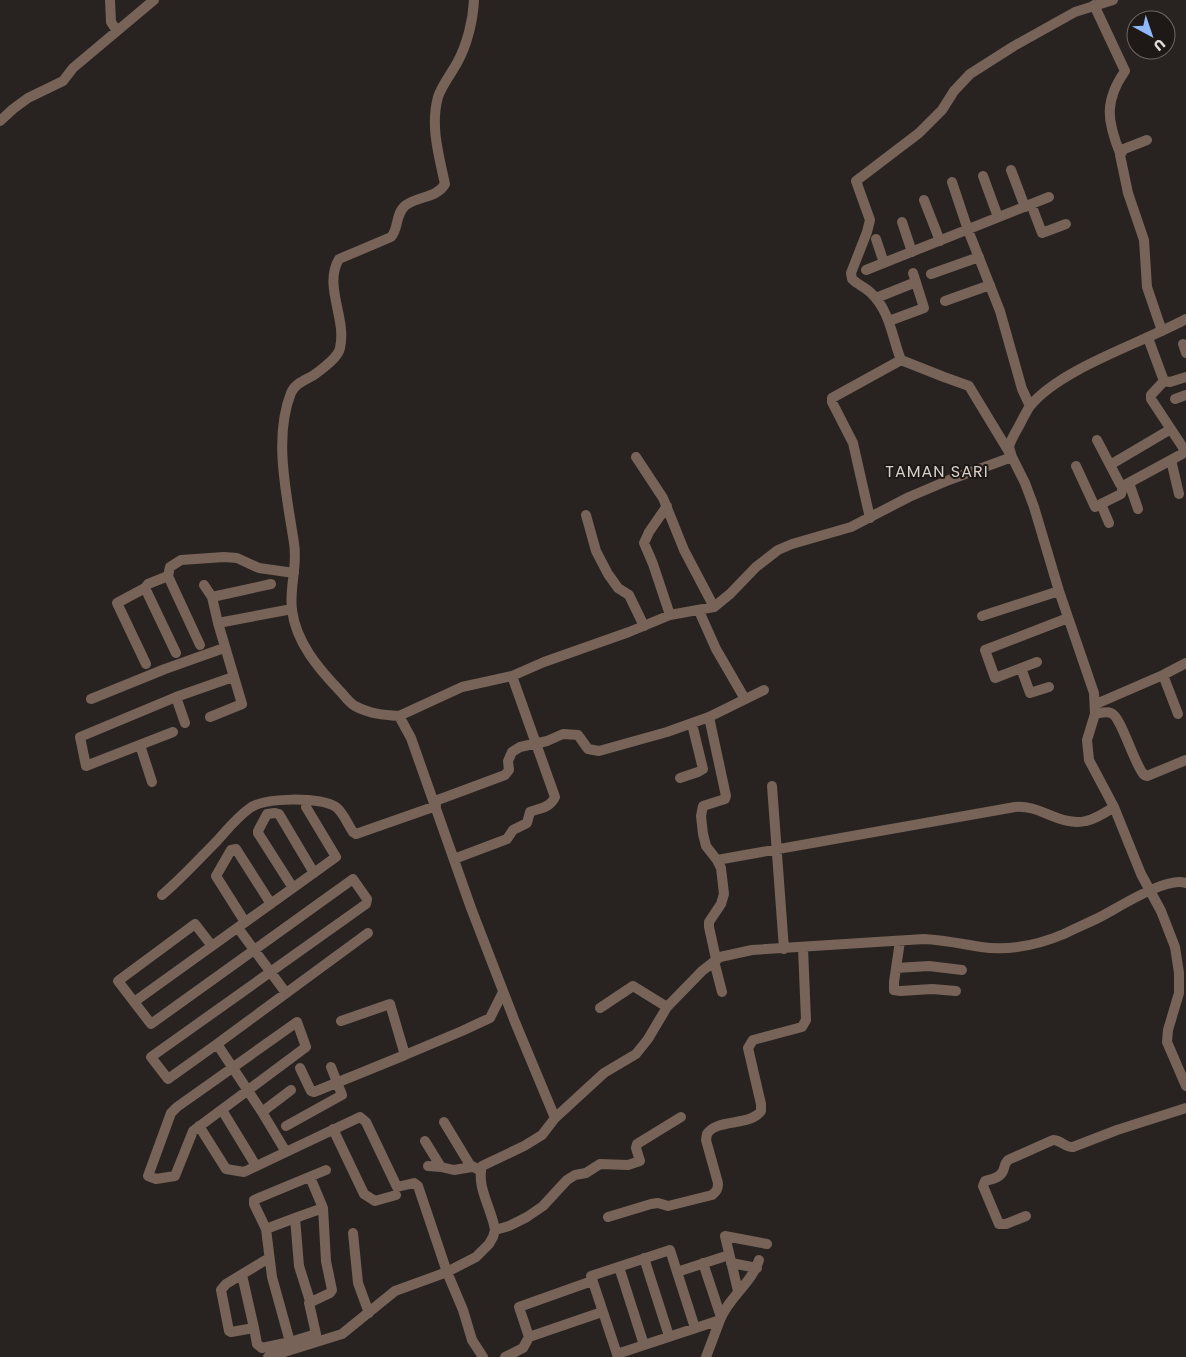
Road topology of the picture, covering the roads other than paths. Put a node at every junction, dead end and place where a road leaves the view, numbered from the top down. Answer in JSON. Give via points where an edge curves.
{"nodes":[{"id":1,"x":110,"y":0,"type":"edge"},
{"id":2,"x":154,"y":0,"type":"edge"},
{"id":3,"x":474,"y":0,"type":"edge"},
{"id":4,"x":1112,"y":0,"type":"edge"},
{"id":5,"x":1091,"y":4,"type":"edge"},
{"id":6,"x":117,"y":31,"type":"junction"},
{"id":7,"x":0,"y":121,"type":"edge"},
{"id":8,"x":1147,"y":140,"type":"dead end"},
{"id":9,"x":1120,"y":153,"type":"junction"},
{"id":10,"x":1011,"y":170,"type":"dead end"},
{"id":11,"x":983,"y":176,"type":"dead end"},
{"id":12,"x":952,"y":182,"type":"dead end"},
{"id":13,"x":1049,"y":197,"type":"dead end"},
{"id":14,"x":924,"y":200,"type":"dead end"},
{"id":15,"x":1028,"y":206,"type":"junction"},
{"id":16,"x":998,"y":217,"type":"junction"},
{"id":17,"x":902,"y":222,"type":"dead end"},
{"id":18,"x":1066,"y":224,"type":"dead end"},
{"id":19,"x":968,"y":230,"type":"junction"},
{"id":20,"x":876,"y":239,"type":"dead end"},
{"id":21,"x":940,"y":241,"type":"junction"},
{"id":22,"x":912,"y":252,"type":"junction"},
{"id":23,"x":979,"y":257,"type":"junction"},
{"id":24,"x":884,"y":263,"type":"junction"},
{"id":25,"x":866,"y":270,"type":"dead end"},
{"id":26,"x":932,"y":274,"type":"dead end"},
{"id":27,"x":990,"y":285,"type":"junction"},
{"id":28,"x":876,"y":298,"type":"junction"},
{"id":29,"x":945,"y":301,"type":"dead end"},
{"id":30,"x":1186,"y":319,"type":"edge"},
{"id":31,"x":889,"y":321,"type":"junction"},
{"id":32,"x":1162,"y":331,"type":"junction"},
{"id":33,"x":1148,"y":338,"type":"junction"},
{"id":34,"x":901,"y":360,"type":"junction"},
{"id":35,"x":1186,"y":377,"type":"edge"},
{"id":36,"x":1164,"y":381,"type":"junction"},
{"id":37,"x":1186,"y":395,"type":"edge"},
{"id":38,"x":1175,"y":399,"type":"dead end"},
{"id":39,"x":1030,"y":406,"type":"junction"},
{"id":40,"x":1171,"y":428,"type":"junction"},
{"id":41,"x":1096,"y":440,"type":"dead end"},
{"id":42,"x":636,"y":457,"type":"dead end"},
{"id":43,"x":1012,"y":457,"type":"junction"},
{"id":44,"x":1171,"y":460,"type":"junction"},
{"id":45,"x":1110,"y":465,"type":"junction"},
{"id":46,"x":1076,"y":466,"type":"dead end"},
{"id":47,"x":1126,"y":484,"type":"junction"},
{"id":48,"x":1179,"y":494,"type":"dead end"},
{"id":49,"x":1101,"y":504,"type":"junction"},
{"id":50,"x":666,"y":506,"type":"junction"},
{"id":51,"x":1138,"y":509,"type":"dead end"},
{"id":52,"x":586,"y":515,"type":"dead end"},
{"id":53,"x":870,"y":518,"type":"junction"},
{"id":54,"x":1109,"y":523,"type":"dead end"},
{"id":55,"x":294,"y":573,"type":"junction"},
{"id":56,"x":168,"y":576,"type":"junction"},
{"id":57,"x":271,"y":584,"type":"dead end"},
{"id":58,"x":204,"y":585,"type":"dead end"},
{"id":59,"x":145,"y":588,"type":"junction"},
{"id":60,"x":1059,"y":591,"type":"junction"},
{"id":61,"x":212,"y":598,"type":"junction"},
{"id":62,"x":714,"y":607,"type":"junction"},
{"id":63,"x":292,"y":609,"type":"junction"},
{"id":64,"x":699,"y":611,"type":"junction"},
{"id":65,"x":670,"y":615,"type":"junction"},
{"id":66,"x":982,"y":616,"type":"dead end"},
{"id":67,"x":1068,"y":618,"type":"junction"},
{"id":68,"x":218,"y":624,"type":"junction"},
{"id":69,"x":644,"y":626,"type":"junction"},
{"id":70,"x":200,"y":645,"type":"dead end"},
{"id":71,"x":224,"y":648,"type":"junction"},
{"id":72,"x":176,"y":652,"type":"dead end"},
{"id":73,"x":1037,"y":662,"type":"dead end"},
{"id":74,"x":1186,"y":663,"type":"edge"},
{"id":75,"x":146,"y":664,"type":"dead end"},
{"id":76,"x":1021,"y":668,"type":"junction"},
{"id":77,"x":1163,"y":675,"type":"junction"},
{"id":78,"x":512,"y":676,"type":"junction"},
{"id":79,"x":233,"y":677,"type":"junction"},
{"id":80,"x":1049,"y":687,"type":"dead end"},
{"id":81,"x":764,"y":690,"type":"dead end"},
{"id":82,"x":176,"y":698,"type":"junction"},
{"id":83,"x":91,"y":699,"type":"dead end"},
{"id":84,"x":745,"y":699,"type":"junction"},
{"id":85,"x":1095,"y":709,"type":"junction"},
{"id":86,"x":1178,"y":714,"type":"dead end"},
{"id":87,"x":399,"y":716,"type":"junction"},
{"id":88,"x":210,"y":717,"type":"dead end"},
{"id":89,"x":709,"y":717,"type":"junction"},
{"id":90,"x":185,"y":723,"type":"dead end"},
{"id":91,"x":692,"y":724,"type":"junction"},
{"id":92,"x":173,"y":732,"type":"dead end"},
{"id":93,"x":535,"y":744,"type":"junction"},
{"id":94,"x":140,"y":745,"type":"junction"},
{"id":95,"x":1186,"y":760,"type":"edge"},
{"id":96,"x":680,"y":778,"type":"dead end"},
{"id":97,"x":152,"y":782,"type":"dead end"},
{"id":98,"x":772,"y":786,"type":"dead end"},
{"id":99,"x":435,"y":804,"type":"junction"},
{"id":100,"x":306,"y":807,"type":"dead end"},
{"id":101,"x":1114,"y":807,"type":"junction"},
{"id":102,"x":777,"y":850,"type":"junction"},
{"id":103,"x":454,"y":859,"type":"junction"},
{"id":104,"x":717,"y":860,"type":"junction"},
{"id":105,"x":314,"y":873,"type":"junction"},
{"id":106,"x":1186,"y":883,"type":"edge"},
{"id":107,"x":293,"y":888,"type":"junction"},
{"id":108,"x":1149,"y":891,"type":"junction"},
{"id":109,"x":162,"y":895,"type":"dead end"},
{"id":110,"x":271,"y":904,"type":"junction"},
{"id":111,"x":242,"y":925,"type":"junction"},
{"id":112,"x":368,"y":933,"type":"dead end"},
{"id":113,"x":899,"y":942,"type":"junction"},
{"id":114,"x":212,"y":946,"type":"junction"},
{"id":115,"x":955,"y":946,"type":"dead end"},
{"id":116,"x":803,"y":948,"type":"junction"},
{"id":117,"x":254,"y":949,"type":"junction"},
{"id":118,"x":784,"y":949,"type":"junction"},
{"id":119,"x":715,"y":960,"type":"junction"},
{"id":120,"x":896,"y":968,"type":"junction"},
{"id":121,"x":962,"y":970,"type":"dead end"},
{"id":122,"x":270,"y":971,"type":"junction"},
{"id":123,"x":956,"y":991,"type":"dead end"},
{"id":124,"x":503,"y":992,"type":"junction"},
{"id":125,"x":722,"y":992,"type":"dead end"},
{"id":126,"x":286,"y":993,"type":"junction"},
{"id":127,"x":134,"y":1002,"type":"junction"},
{"id":128,"x":667,"y":1007,"type":"junction"},
{"id":129,"x":600,"y":1008,"type":"dead end"},
{"id":130,"x":342,"y":1021,"type":"dead end"},
{"id":131,"x":217,"y":1044,"type":"junction"},
{"id":132,"x":405,"y":1055,"type":"junction"},
{"id":133,"x":331,"y":1067,"type":"dead end"},
{"id":134,"x":233,"y":1068,"type":"junction"},
{"id":135,"x":300,"y":1068,"type":"dead end"},
{"id":136,"x":337,"y":1082,"type":"junction"},
{"id":137,"x":1186,"y":1086,"type":"edge"},
{"id":138,"x":291,"y":1090,"type":"dead end"},
{"id":139,"x":247,"y":1091,"type":"junction"},
{"id":140,"x":1186,"y":1108,"type":"edge"},
{"id":141,"x":222,"y":1110,"type":"junction"},
{"id":142,"x":262,"y":1112,"type":"junction"},
{"id":143,"x":681,"y":1117,"type":"dead end"},
{"id":144,"x":555,"y":1118,"type":"junction"},
{"id":145,"x":444,"y":1122,"type":"dead end"},
{"id":146,"x":199,"y":1126,"type":"junction"},
{"id":147,"x":286,"y":1126,"type":"dead end"},
{"id":148,"x":333,"y":1129,"type":"junction"},
{"id":149,"x":425,"y":1141,"type":"dead end"},
{"id":150,"x":286,"y":1152,"type":"junction"},
{"id":151,"x":256,"y":1166,"type":"junction"},
{"id":152,"x":428,"y":1166,"type":"dead end"},
{"id":153,"x":441,"y":1167,"type":"junction"},
{"id":154,"x":476,"y":1169,"type":"junction"},
{"id":155,"x":326,"y":1170,"type":"dead end"},
{"id":156,"x":310,"y":1177,"type":"junction"},
{"id":157,"x":396,"y":1195,"type":"dead end"},
{"id":158,"x":322,"y":1208,"type":"junction"},
{"id":159,"x":1026,"y":1216,"type":"dead end"},
{"id":160,"x":608,"y":1217,"type":"dead end"},
{"id":161,"x":294,"y":1218,"type":"junction"},
{"id":162,"x":266,"y":1229,"type":"junction"},
{"id":163,"x":495,"y":1230,"type":"junction"},
{"id":164,"x":353,"y":1233,"type":"dead end"},
{"id":165,"x":766,"y":1244,"type":"dead end"},
{"id":166,"x":269,"y":1258,"type":"junction"},
{"id":167,"x":644,"y":1258,"type":"junction"},
{"id":168,"x":730,"y":1259,"type":"junction"},
{"id":169,"x":703,"y":1263,"type":"junction"},
{"id":170,"x":619,"y":1267,"type":"junction"},
{"id":171,"x":447,"y":1272,"type":"junction"},
{"id":172,"x":677,"y":1272,"type":"junction"},
{"id":173,"x":242,"y":1275,"type":"junction"},
{"id":174,"x":592,"y":1281,"type":"junction"},
{"id":175,"x":738,"y":1292,"type":"junction"},
{"id":176,"x":310,"y":1301,"type":"junction"},
{"id":177,"x":602,"y":1312,"type":"junction"},
{"id":178,"x":369,"y":1313,"type":"junction"},
{"id":179,"x":720,"y":1319,"type":"junction"},
{"id":180,"x":254,"y":1328,"type":"junction"},
{"id":181,"x":695,"y":1328,"type":"junction"},
{"id":182,"x":669,"y":1336,"type":"junction"},
{"id":183,"x":530,"y":1337,"type":"junction"},
{"id":184,"x":644,"y":1345,"type":"junction"},
{"id":185,"x":289,"y":1350,"type":"edge"},
{"id":186,"x":618,"y":1355,"type":"edge"},
{"id":187,"x":268,"y":1357,"type":"edge"},
{"id":188,"x":483,"y":1357,"type":"edge"},
{"id":189,"x":505,"y":1357,"type":"edge"},
{"id":190,"x":706,"y":1357,"type":"edge"}],
"edges":[{"from":1,"to":6,"type":"street","via":[[111,22]]},
{"from":2,"to":6,"type":"street"},
{"from":3,"to":55,"type":"street","via":[[462,53],[438,96],[435,130],[444,186],[406,205],[391,237],[339,259],[333,280],[340,311],[338,353],[291,392],[281,444],[296,554]]},
{"from":4,"to":5,"type":"street"},
{"from":5,"to":9,"type":"street","via":[[1125,72],[1117,83],[1108,115]]},
{"from":5,"to":28,"type":"street","via":[[970,74],[919,133],[857,180],[870,224],[850,276]]},
{"from":6,"to":7,"type":"street","via":[[74,68],[64,81],[28,98]]},
{"from":8,"to":9,"type":"street"},
{"from":9,"to":32,"type":"street","via":[[1128,193],[1144,240],[1147,287]]},
{"from":10,"to":15,"type":"street"},
{"from":11,"to":16,"type":"street"},
{"from":12,"to":19,"type":"street"},
{"from":13,"to":15,"type":"street"},
{"from":14,"to":21,"type":"street"},
{"from":15,"to":16,"type":"street"},
{"from":15,"to":18,"type":"street","via":[[1042,233]]},
{"from":16,"to":19,"type":"street"},
{"from":17,"to":22,"type":"street"},
{"from":19,"to":21,"type":"street"},
{"from":19,"to":23,"type":"street"},
{"from":20,"to":24,"type":"street"},
{"from":21,"to":22,"type":"street"},
{"from":22,"to":24,"type":"street"},
{"from":23,"to":26,"type":"street"},
{"from":23,"to":27,"type":"street"},
{"from":24,"to":25,"type":"street"},
{"from":27,"to":29,"type":"street"},
{"from":27,"to":39,"type":"street"},
{"from":28,"to":31,"type":"street"},
{"from":28,"to":31,"type":"street","via":[[914,278],[924,308]]},
{"from":30,"to":32,"type":"street"},
{"from":31,"to":34,"type":"street"},
{"from":32,"to":33,"type":"street"},
{"from":33,"to":36,"type":"street"},
{"from":33,"to":39,"type":"street","via":[[1066,377]]},
{"from":34,"to":43,"type":"street","via":[[969,386]]},
{"from":34,"to":53,"type":"street","via":[[832,398],[853,443]]},
{"from":35,"to":36,"type":"street"},
{"from":36,"to":40,"type":"street","via":[[1150,398]]},
{"from":37,"to":38,"type":"street"},
{"from":39,"to":43,"type":"street","via":[[1010,444]]},
{"from":40,"to":44,"type":"street","via":[[1184,450]]},
{"from":40,"to":45,"type":"street"},
{"from":41,"to":45,"type":"street"},
{"from":42,"to":50,"type":"street"},
{"from":43,"to":53,"type":"street","via":[[909,497]]},
{"from":43,"to":60,"type":"street","via":[[1025,482]]},
{"from":44,"to":47,"type":"street"},
{"from":44,"to":48,"type":"street"},
{"from":45,"to":47,"type":"street","via":[[1120,484]]},
{"from":46,"to":49,"type":"street","via":[[1095,507]]},
{"from":47,"to":49,"type":"street","via":[[1121,494]]},
{"from":47,"to":51,"type":"street"},
{"from":49,"to":54,"type":"street"},
{"from":50,"to":62,"type":"street","via":[[684,550]]},
{"from":50,"to":65,"type":"street","via":[[644,544]]},
{"from":52,"to":69,"type":"street","via":[[604,567],[616,586],[629,595]]},
{"from":53,"to":62,"type":"street","via":[[778,550]]},
{"from":55,"to":56,"type":"street","via":[[259,568],[237,558],[224,557],[181,560],[170,567]]},
{"from":55,"to":63,"type":"street"},
{"from":56,"to":59,"type":"street"},
{"from":56,"to":70,"type":"street"},
{"from":57,"to":61,"type":"street"},
{"from":58,"to":61,"type":"street"},
{"from":59,"to":72,"type":"street"},
{"from":59,"to":75,"type":"street","via":[[117,604]]},
{"from":60,"to":66,"type":"street"},
{"from":60,"to":67,"type":"street"},
{"from":61,"to":68,"type":"street"},
{"from":62,"to":64,"type":"street"},
{"from":63,"to":68,"type":"street"},
{"from":63,"to":87,"type":"street","via":[[301,641],[354,706],[377,715]]},
{"from":64,"to":65,"type":"street"},
{"from":64,"to":84,"type":"street","via":[[716,650]]},
{"from":65,"to":69,"type":"street"},
{"from":67,"to":76,"type":"street","via":[[985,650],[995,678]]},
{"from":67,"to":85,"type":"street","via":[[1093,689]]},
{"from":68,"to":71,"type":"street"},
{"from":69,"to":78,"type":"street"},
{"from":71,"to":79,"type":"street"},
{"from":71,"to":83,"type":"street"},
{"from":73,"to":76,"type":"street"},
{"from":74,"to":77,"type":"street"},
{"from":76,"to":80,"type":"street","via":[[1030,694]]},
{"from":77,"to":85,"type":"street"},
{"from":77,"to":86,"type":"street"},
{"from":78,"to":87,"type":"street","via":[[462,688]]},
{"from":78,"to":93,"type":"street"},
{"from":79,"to":82,"type":"street"},
{"from":79,"to":88,"type":"street","via":[[242,704]]},
{"from":81,"to":84,"type":"street"},
{"from":82,"to":90,"type":"street"},
{"from":82,"to":94,"type":"street","via":[[80,737],[86,766]]},
{"from":84,"to":89,"type":"street"},
{"from":85,"to":95,"type":"street","via":[[1116,716],[1144,775]]},
{"from":85,"to":101,"type":"street","via":[[1087,740],[1088,754]]},
{"from":87,"to":99,"type":"street","via":[[412,738]]},
{"from":89,"to":91,"type":"street"},
{"from":89,"to":104,"type":"street","via":[[726,796],[703,806],[701,816],[706,846]]},
{"from":91,"to":93,"type":"street","via":[[599,751],[588,749],[578,734],[563,734]]},
{"from":91,"to":96,"type":"street","via":[[703,769]]},
{"from":92,"to":94,"type":"street"},
{"from":93,"to":99,"type":"street","via":[[512,752],[505,775]]},
{"from":93,"to":103,"type":"street","via":[[555,798],[553,801],[530,812],[526,823],[513,830],[507,839]]},
{"from":94,"to":97,"type":"street"},
{"from":98,"to":102,"type":"street"},
{"from":99,"to":103,"type":"street"},
{"from":99,"to":109,"type":"street","via":[[356,834],[340,810],[329,804],[300,800],[255,805]]},
{"from":100,"to":105,"type":"street","via":[[336,857]]},
{"from":101,"to":102,"type":"street","via":[[1093,819],[1080,822],[1022,806]]},
{"from":101,"to":108,"type":"street"},
{"from":102,"to":104,"type":"street"},
{"from":102,"to":118,"type":"street"},
{"from":103,"to":124,"type":"street"},
{"from":104,"to":119,"type":"street","via":[[724,894],[709,922]]},
{"from":105,"to":107,"type":"street"},
{"from":105,"to":107,"type":"street","via":[[278,814],[267,814],[258,833]]},
{"from":106,"to":108,"type":"street","via":[[1172,883]]},
{"from":107,"to":110,"type":"street"},
{"from":108,"to":113,"type":"street","via":[[1064,934],[1028,945],[991,948],[938,940]]},
{"from":108,"to":137,"type":"street","via":[[1175,947],[1179,993],[1167,1042]]},
{"from":110,"to":111,"type":"street"},
{"from":110,"to":111,"type":"street","via":[[236,849],[232,850],[216,876]]},
{"from":111,"to":114,"type":"street"},
{"from":111,"to":117,"type":"street"},
{"from":112,"to":126,"type":"street"},
{"from":113,"to":115,"type":"street"},
{"from":113,"to":116,"type":"street"},
{"from":113,"to":120,"type":"street"},
{"from":114,"to":127,"type":"street"},
{"from":114,"to":127,"type":"street","via":[[196,924],[118,981]]},
{"from":116,"to":118,"type":"street"},
{"from":116,"to":160,"type":"street","via":[[805,1024],[802,1028],[753,1040],[748,1048],[761,1111],[753,1118],[715,1127],[707,1134],[718,1183],[716,1191],[668,1206],[651,1204]]},
{"from":117,"to":122,"type":"street"},
{"from":117,"to":122,"type":"street","via":[[353,879],[366,898],[366,904]]},
{"from":117,"to":127,"type":"street","via":[[151,1024]]},
{"from":118,"to":119,"type":"street","via":[[752,950],[727,954]]},
{"from":119,"to":125,"type":"street"},
{"from":119,"to":128,"type":"street"},
{"from":120,"to":121,"type":"street","via":[[929,966]]},
{"from":120,"to":123,"type":"street","via":[[895,991]]},
{"from":122,"to":126,"type":"street"},
{"from":122,"to":131,"type":"street","via":[[151,1057],[168,1079]]},
{"from":124,"to":132,"type":"street","via":[[490,1018]]},
{"from":124,"to":144,"type":"street"},
{"from":126,"to":131,"type":"street"},
{"from":128,"to":129,"type":"street","via":[[633,986]]},
{"from":128,"to":144,"type":"street","via":[[636,1054],[604,1074]]},
{"from":130,"to":132,"type":"street","via":[[390,1004]]},
{"from":131,"to":134,"type":"street"},
{"from":132,"to":136,"type":"street"},
{"from":133,"to":136,"type":"street"},
{"from":134,"to":139,"type":"street"},
{"from":134,"to":139,"type":"street","via":[[296,1022],[306,1047]]},
{"from":134,"to":146,"type":"street","via":[[171,1113],[148,1176],[156,1179],[175,1176],[193,1131]]},
{"from":135,"to":136,"type":"street","via":[[312,1092]]},
{"from":136,"to":147,"type":"street","via":[[342,1093],[340,1096]]},
{"from":138,"to":142,"type":"street"},
{"from":139,"to":141,"type":"street"},
{"from":139,"to":142,"type":"street"},
{"from":140,"to":159,"type":"street","via":[[1073,1147],[1053,1140],[1008,1160],[1002,1173],[985,1181],[983,1186],[1000,1224]]},
{"from":141,"to":146,"type":"street"},
{"from":141,"to":151,"type":"street"},
{"from":142,"to":150,"type":"street"},
{"from":143,"to":163,"type":"street","via":[[637,1144],[640,1161],[628,1165],[600,1164],[575,1175],[528,1217]]},
{"from":144,"to":154,"type":"street","via":[[542,1135]]},
{"from":145,"to":154,"type":"street"},
{"from":146,"to":151,"type":"street","via":[[226,1169],[244,1172]]},
{"from":148,"to":150,"type":"street"},
{"from":148,"to":157,"type":"street","via":[[364,1194],[375,1201]]},
{"from":148,"to":171,"type":"street","via":[[360,1117],[366,1122],[398,1187],[418,1186]]},
{"from":149,"to":153,"type":"street"},
{"from":150,"to":151,"type":"street"},
{"from":152,"to":153,"type":"street"},
{"from":153,"to":154,"type":"street"},
{"from":154,"to":163,"type":"street"},
{"from":155,"to":156,"type":"street"},
{"from":156,"to":158,"type":"street"},
{"from":156,"to":162,"type":"street","via":[[254,1200]]},
{"from":158,"to":161,"type":"street"},
{"from":158,"to":176,"type":"street","via":[[332,1290]]},
{"from":161,"to":162,"type":"street"},
{"from":161,"to":176,"type":"street","via":[[300,1266]]},
{"from":162,"to":166,"type":"street"},
{"from":163,"to":171,"type":"street","via":[[494,1237],[483,1250],[466,1264]]},
{"from":164,"to":178,"type":"street","via":[[358,1283]]},
{"from":165,"to":168,"type":"street","via":[[725,1236]]},
{"from":166,"to":173,"type":"street"},
{"from":166,"to":185,"type":"street"},
{"from":167,"to":170,"type":"street"},
{"from":167,"to":172,"type":"street","via":[[670,1250]]},
{"from":167,"to":182,"type":"street"},
{"from":168,"to":169,"type":"street"},
{"from":168,"to":175,"type":"street"},
{"from":168,"to":175,"type":"street","via":[[758,1264]]},
{"from":169,"to":172,"type":"street"},
{"from":169,"to":179,"type":"street"},
{"from":170,"to":174,"type":"street","via":[[591,1276]]},
{"from":170,"to":184,"type":"street"},
{"from":171,"to":178,"type":"street","via":[[395,1291]]},
{"from":171,"to":188,"type":"street","via":[[464,1310],[472,1340]]},
{"from":172,"to":181,"type":"street"},
{"from":173,"to":180,"type":"street"},
{"from":173,"to":180,"type":"street","via":[[221,1290],[228,1328],[231,1332]]},
{"from":174,"to":177,"type":"street"},
{"from":174,"to":183,"type":"street","via":[[519,1307]]},
{"from":175,"to":179,"type":"street"},
{"from":176,"to":185,"type":"street","via":[[317,1332]]},
{"from":177,"to":183,"type":"street"},
{"from":177,"to":186,"type":"street"},
{"from":178,"to":185,"type":"street","via":[[342,1334]]},
{"from":179,"to":181,"type":"street"},
{"from":179,"to":190,"type":"street"},
{"from":180,"to":185,"type":"street","via":[[257,1344],[262,1348]]},
{"from":181,"to":182,"type":"street"},
{"from":182,"to":184,"type":"street"},
{"from":183,"to":189,"type":"street","via":[[523,1348]]},
{"from":184,"to":186,"type":"street"},
{"from":185,"to":187,"type":"street"}]}
